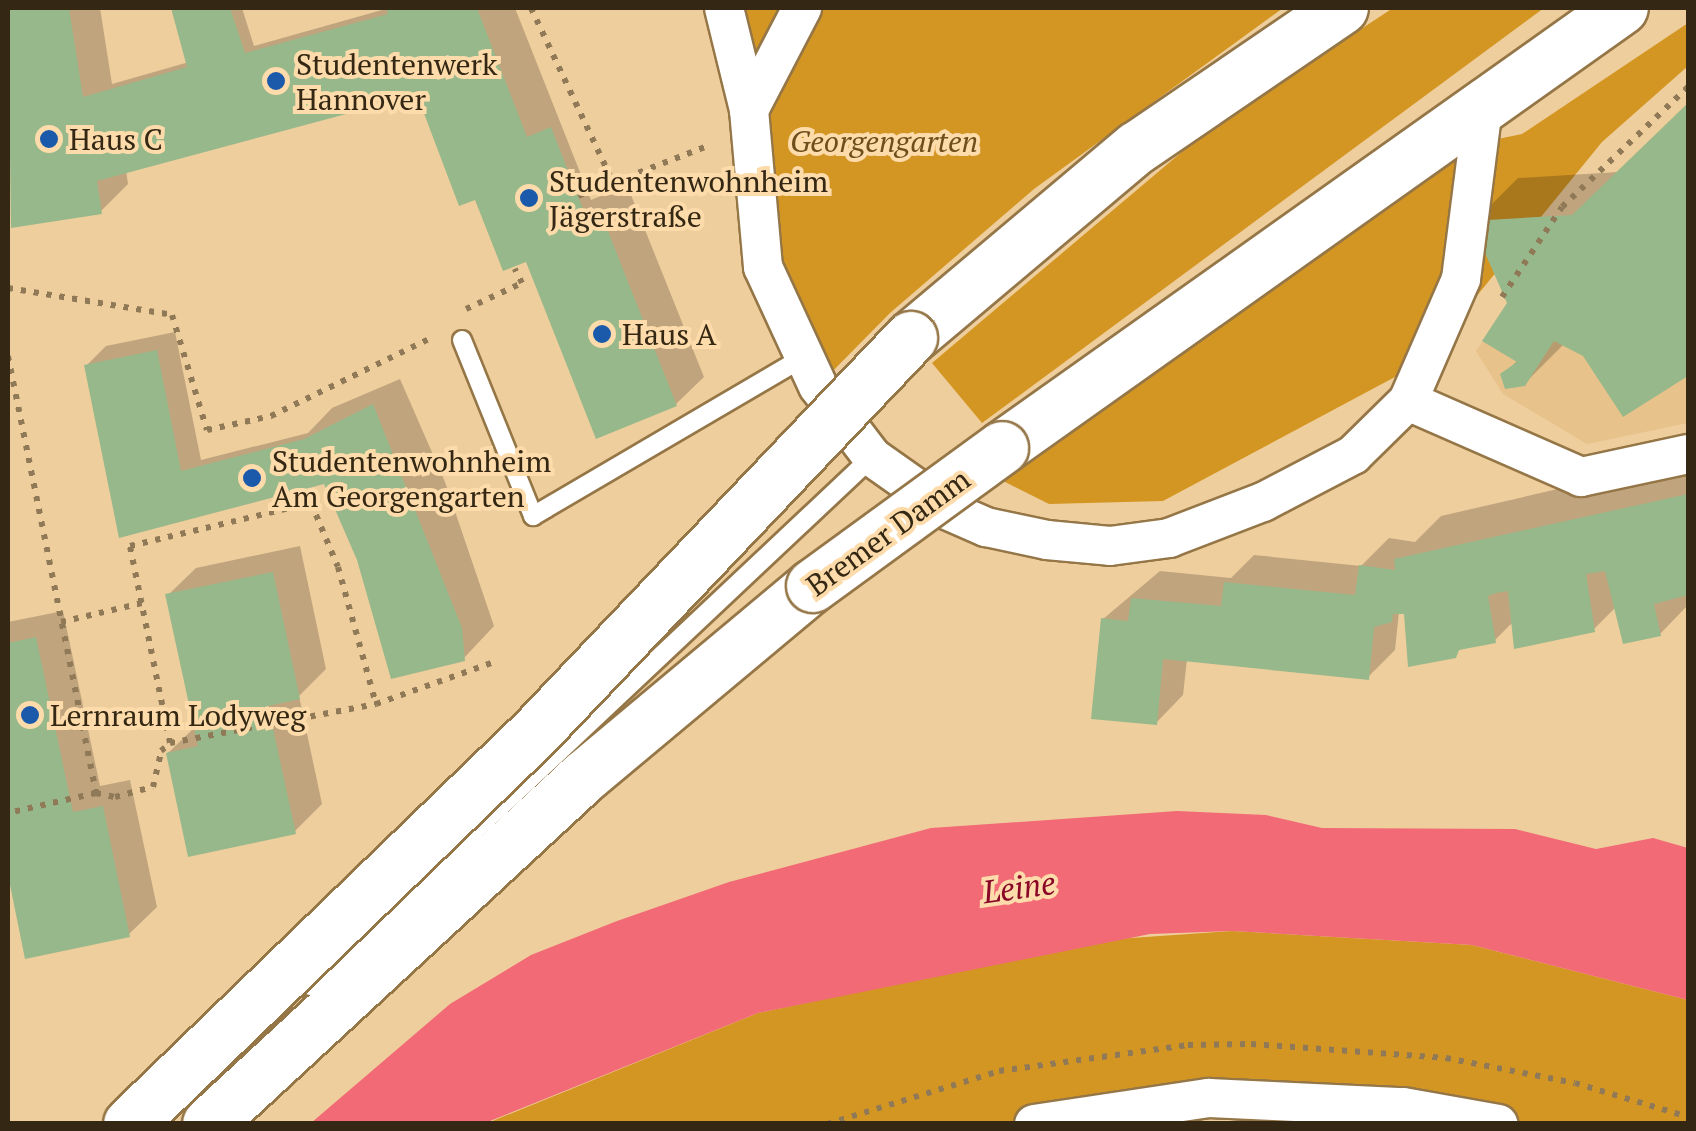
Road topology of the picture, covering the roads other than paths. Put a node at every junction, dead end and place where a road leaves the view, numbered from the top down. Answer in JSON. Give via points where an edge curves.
{"nodes":[{"id":1,"x":724,"y":8,"type":"edge"},
{"id":2,"x":802,"y":8,"type":"edge"},
{"id":3,"x":1342,"y":8,"type":"edge"},
{"id":4,"x":1622,"y":8,"type":"edge"},
{"id":5,"x":1484,"y":100,"type":"junction"},
{"id":6,"x":749,"y":120,"type":"junction"},
{"id":7,"x":460,"y":332,"type":"road end"},
{"id":8,"x":802,"y":358,"type":"junction"},
{"id":9,"x":1408,"y":401,"type":"junction"},
{"id":10,"x":1688,"y":454,"type":"edge"},
{"id":11,"x":872,"y":458,"type":"junction"},
{"id":12,"x":294,"y":1001,"type":"dead end"},
{"id":13,"x":130,"y":1124,"type":"edge"},
{"id":14,"x":209,"y":1124,"type":"edge"},
{"id":15,"x":1034,"y":1124,"type":"edge"},
{"id":16,"x":1498,"y":1124,"type":"edge"}],
"edges":[{"from":1,"to":6,"type":"street"},
{"from":2,"to":6,"type":"street"},
{"from":3,"to":13,"type":"main road","bridge":true,"via":[[1136,148],[912,338],[536,732]]},
{"from":4,"to":5,"type":"main road","name":"Bremer Damm"},
{"from":5,"to":9,"type":"street","via":[[1461,279]]},
{"from":5,"to":14,"type":"main road","name":"Bremer Damm","bridge":true,"via":[[813,586],[583,778]]},
{"from":6,"to":8,"type":"street","via":[[763,267]]},
{"from":7,"to":8,"type":"lane","via":[[534,516]]},
{"from":8,"to":11,"type":"street"},
{"from":9,"to":10,"type":"street","via":[[1581,477]]},
{"from":9,"to":11,"type":"street","via":[[1353,455],[1263,502],[1169,538],[1110,546],[986,527],[947,510]]},
{"from":11,"to":12,"type":"lane"},
{"from":15,"to":16,"type":"street","via":[[1208,1098],[1403,1107]]}]}
